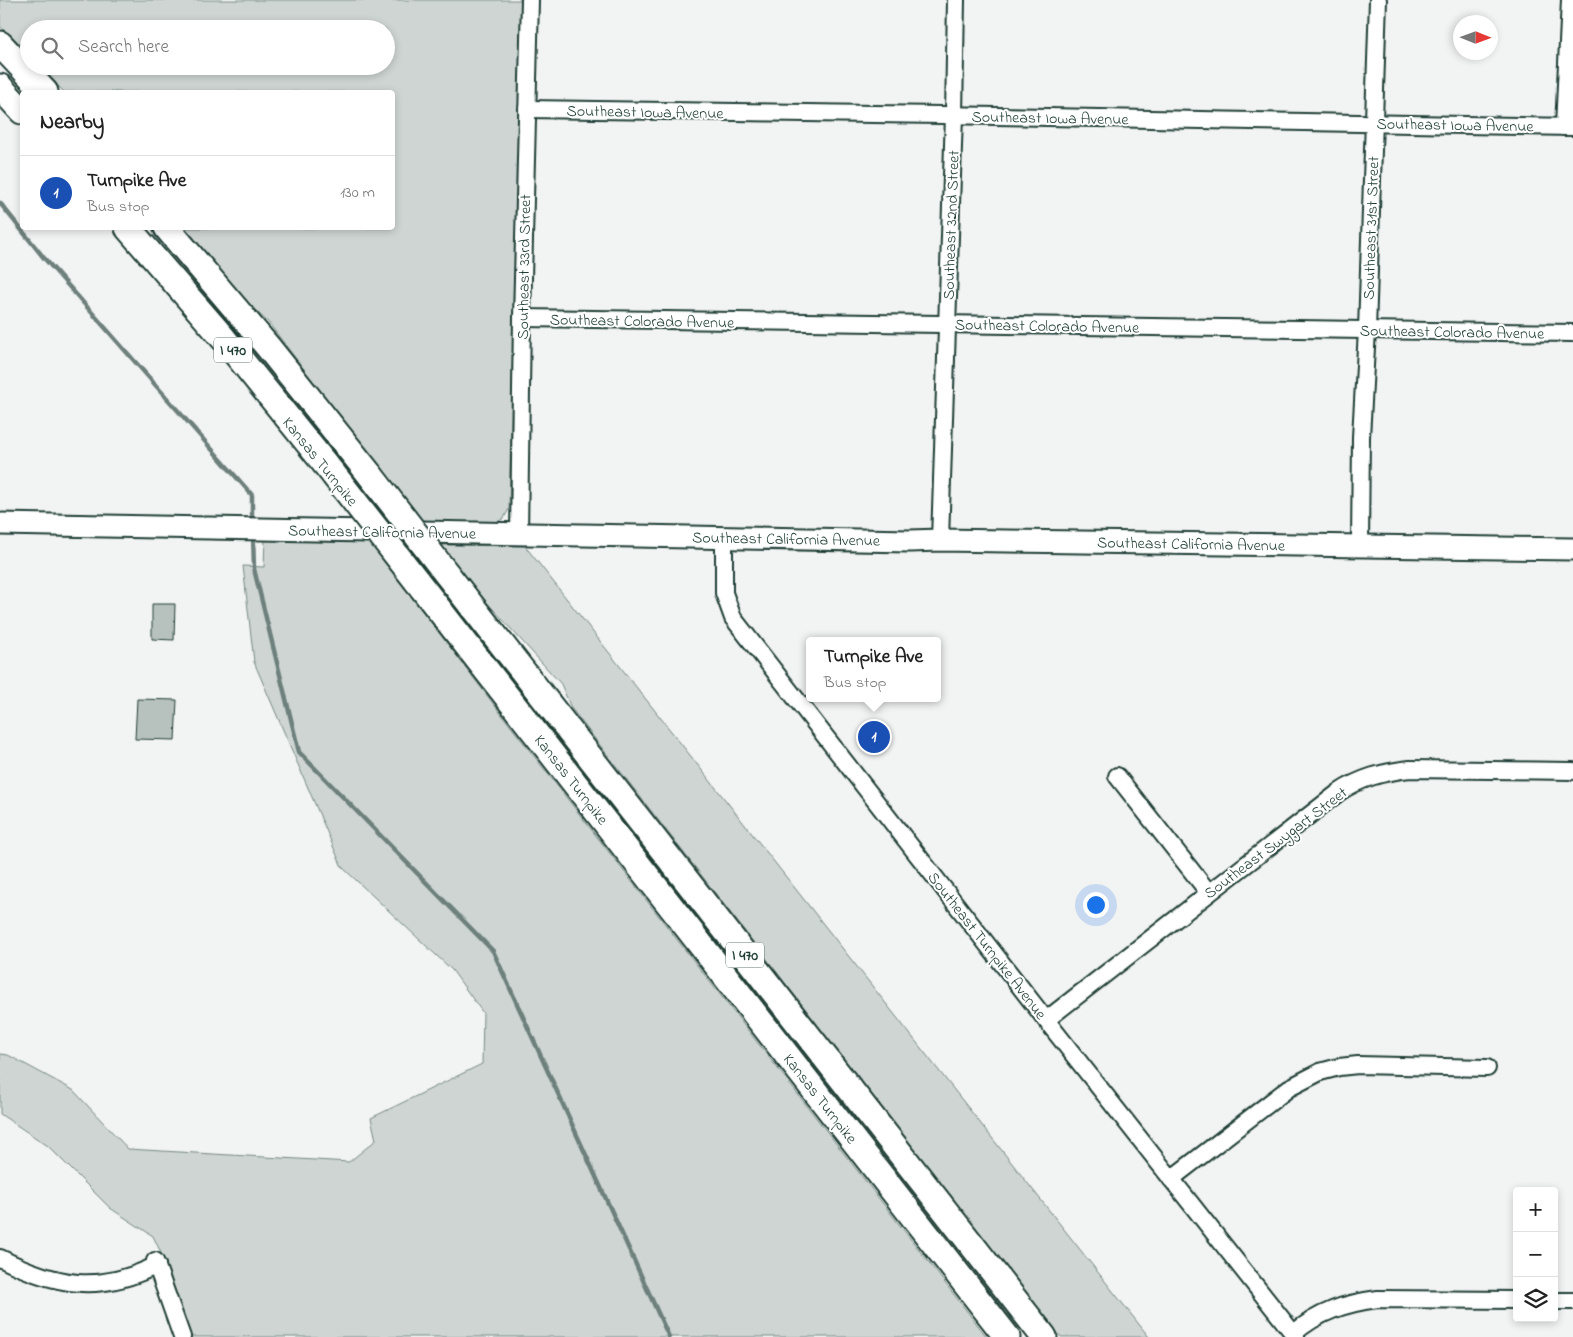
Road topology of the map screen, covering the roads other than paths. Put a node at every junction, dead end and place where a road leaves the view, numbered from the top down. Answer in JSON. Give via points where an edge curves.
{"nodes":[{"id":1,"x":530,"y":0,"type":"edge"},
{"id":2,"x":956,"y":0,"type":"edge"},
{"id":3,"x":1378,"y":0,"type":"edge"},
{"id":4,"x":1570,"y":0,"type":"edge"},
{"id":5,"x":0,"y":44,"type":"edge"},
{"id":6,"x":20,"y":65,"type":"edge"},
{"id":7,"x":29,"y":75,"type":"edge"},
{"id":8,"x":0,"y":87,"type":"edge"},
{"id":9,"x":43,"y":90,"type":"edge"},
{"id":10,"x":20,"y":109,"type":"edge"},
{"id":11,"x":527,"y":109,"type":"junction"},
{"id":12,"x":954,"y":115,"type":"junction"},
{"id":13,"x":1373,"y":122,"type":"junction"},
{"id":14,"x":1569,"y":127,"type":"edge"},
{"id":15,"x":130,"y":230,"type":"edge"},
{"id":16,"x":169,"y":230,"type":"edge"},
{"id":17,"x":522,"y":318,"type":"junction"},
{"id":18,"x":948,"y":324,"type":"junction"},
{"id":19,"x":1367,"y":330,"type":"junction"},
{"id":20,"x":1573,"y":333,"type":"edge"},
{"id":21,"x":0,"y":524,"type":"edge"},
{"id":22,"x":518,"y":534,"type":"junction"},
{"id":23,"x":724,"y":537,"type":"junction"},
{"id":24,"x":940,"y":540,"type":"junction"},
{"id":25,"x":1360,"y":546,"type":"junction"},
{"id":26,"x":1573,"y":549,"type":"edge"},
{"id":27,"x":1573,"y":770,"type":"edge"},
{"id":28,"x":1117,"y":776,"type":"dead end"},
{"id":29,"x":1209,"y":893,"type":"junction"},
{"id":30,"x":1046,"y":1020,"type":"junction"},
{"id":31,"x":1487,"y":1068,"type":"dead end"},
{"id":32,"x":1171,"y":1178,"type":"junction"},
{"id":33,"x":0,"y":1258,"type":"edge"},
{"id":34,"x":1513,"y":1300,"type":"edge"},
{"id":35,"x":1558,"y":1301,"type":"edge"},
{"id":36,"x":1573,"y":1301,"type":"edge"},
{"id":37,"x":1294,"y":1335,"type":"edge"},
{"id":38,"x":182,"y":1337,"type":"edge"},
{"id":39,"x":1008,"y":1337,"type":"edge"},
{"id":40,"x":1044,"y":1337,"type":"edge"}],
"edges":[{"from":1,"to":11,"type":"street","name":"Southeast 33rd Street"},
{"from":2,"to":12,"type":"street","name":"Southeast 32nd Street"},
{"from":3,"to":13,"type":"street","name":"Southeast 31st Street"},
{"from":4,"to":14,"type":"street"},
{"from":5,"to":6,"type":"highway"},
{"from":7,"to":9,"type":"highway"},
{"from":8,"to":10,"type":"highway"},
{"from":11,"to":12,"type":"street","name":"Southeast Iowa Avenue"},
{"from":11,"to":17,"type":"street","name":"Southeast 33rd Street"},
{"from":12,"to":13,"type":"street","name":"Southeast Iowa Avenue"},
{"from":12,"to":18,"type":"street","name":"Southeast 32nd Street"},
{"from":13,"to":14,"type":"street","name":"Southeast Iowa Avenue"},
{"from":13,"to":19,"type":"street","name":"Southeast 31st Street"},
{"from":15,"to":39,"type":"highway","name":"Kansas Turnpike","number":"I 470","bridge":true,"via":[[224,339],[334,476]]},
{"from":16,"to":40,"type":"highway","name":"Kansas Turnpike","number":"I 470","bridge":true,"via":[[371,476]]},
{"from":17,"to":18,"type":"street","name":"Southeast Colorado Avenue"},
{"from":17,"to":22,"type":"street","name":"Southeast 33rd Street"},
{"from":18,"to":19,"type":"street","name":"Southeast Colorado Avenue"},
{"from":18,"to":24,"type":"street","name":"Southeast 32nd Street"},
{"from":19,"to":20,"type":"street","name":"Southeast Colorado Avenue"},
{"from":19,"to":25,"type":"street","name":"Southeast 31st Street","via":[[1361,437]]},
{"from":21,"to":22,"type":"main road","name":"Southeast California Avenue"},
{"from":22,"to":23,"type":"main road","name":"Southeast California Avenue"},
{"from":23,"to":24,"type":"main road","name":"Southeast California Avenue"},
{"from":23,"to":30,"type":"street","name":"Southeast Turnpike Avenue","via":[[724,594],[733,618]]},
{"from":24,"to":25,"type":"main road","name":"Southeast California Avenue"},
{"from":25,"to":26,"type":"main road","name":"Southeast California Avenue"},
{"from":27,"to":29,"type":"street","name":"Southeast Swygart Street","via":[[1410,769],[1370,776],[1338,793]]},
{"from":28,"to":29,"type":"street"},
{"from":29,"to":30,"type":"street","name":"Southeast Swygart Street"},
{"from":30,"to":32,"type":"street","name":"Southeast Turnpike Avenue"},
{"from":31,"to":32,"type":"street","via":[[1358,1065],[1320,1072],[1289,1088]]},
{"from":32,"to":37,"type":"street","name":"Southeast Turnpike Avenue"},
{"from":33,"to":38,"type":"street","via":[[39,1276],[81,1283],[103,1283],[131,1277],[156,1263]]},
{"from":34,"to":37,"type":"street","via":[[1358,1301],[1319,1315]]},
{"from":35,"to":36,"type":"street"}]}
